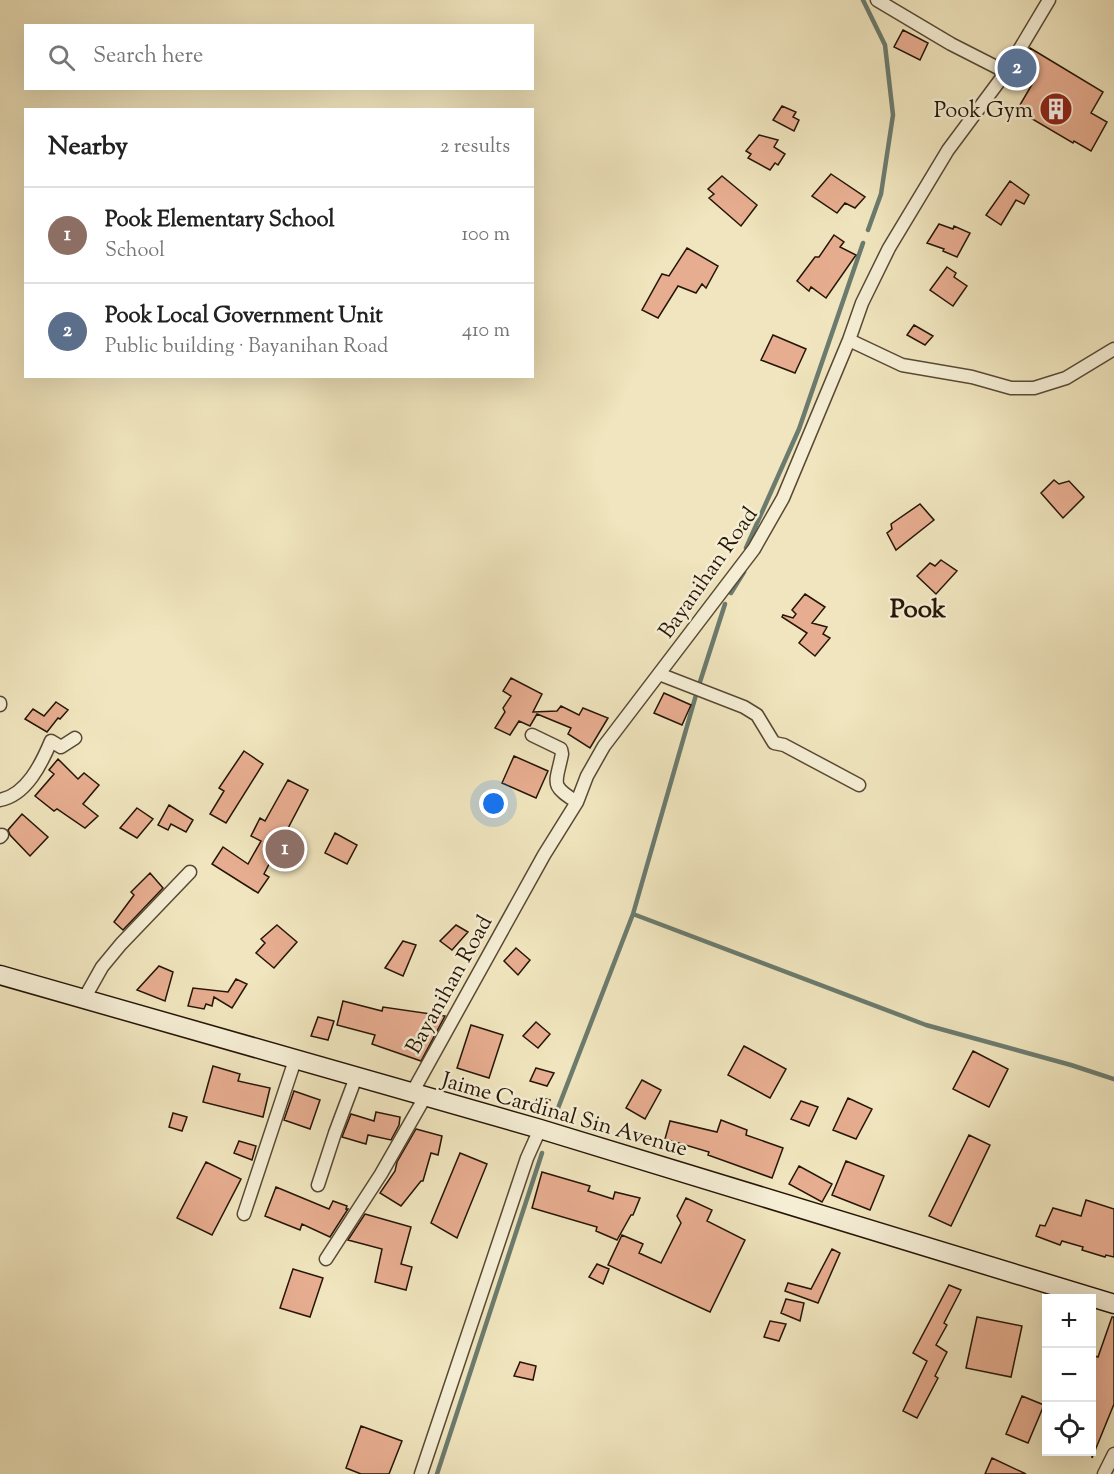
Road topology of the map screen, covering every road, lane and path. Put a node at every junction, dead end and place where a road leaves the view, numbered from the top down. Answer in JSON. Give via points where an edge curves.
{"nodes":[{"id":1,"x":877,"y":0,"type":"edge"},
{"id":2,"x":1049,"y":0,"type":"edge"},
{"id":3,"x":1006,"y":72,"type":"junction"},
{"id":4,"x":849,"y":340,"type":"junction"},
{"id":5,"x":1114,"y":349,"type":"edge"},
{"id":6,"x":659,"y":674,"type":"junction"},
{"id":7,"x":532,"y":735,"type":"dead end"},
{"id":8,"x":75,"y":738,"type":"dead end"},
{"id":9,"x":860,"y":785,"type":"dead end"},
{"id":10,"x":0,"y":800,"type":"edge"},
{"id":11,"x":577,"y":802,"type":"junction"},
{"id":12,"x":190,"y":872,"type":"dead end"},
{"id":13,"x":0,"y":975,"type":"edge"},
{"id":14,"x":84,"y":999,"type":"junction"},
{"id":15,"x":295,"y":1060,"type":"junction"},
{"id":16,"x":356,"y":1077,"type":"junction"},
{"id":17,"x":419,"y":1095,"type":"junction"},
{"id":18,"x":540,"y":1129,"type":"junction"},
{"id":19,"x":318,"y":1185,"type":"dead end"},
{"id":20,"x":244,"y":1214,"type":"dead end"},
{"id":21,"x":326,"y":1259,"type":"dead end"},
{"id":22,"x":1114,"y":1304,"type":"edge"},
{"id":23,"x":1114,"y":1454,"type":"edge"},
{"id":24,"x":421,"y":1474,"type":"edge"},
{"id":25,"x":1104,"y":1474,"type":"edge"}],
"edges":[{"from":1,"to":3,"type":"street"},
{"from":2,"to":3,"type":"street","name":"Bayanihan Road"},
{"from":3,"to":4,"type":"street","name":"Bayanihan Road","via":[[948,150],[889,248]]},
{"from":4,"to":5,"type":"street","via":[[902,365],[1011,388],[1034,388],[1066,378]]},
{"from":4,"to":6,"type":"street","name":"Bayanihan Road","via":[[777,508],[754,549]]},
{"from":6,"to":9,"type":"street","via":[[744,707],[757,715],[774,744],[784,745]]},
{"from":6,"to":11,"type":"street","name":"Bayanihan Road","via":[[604,746],[586,776]]},
{"from":7,"to":11,"type":"street","via":[[561,749],[555,784]]},
{"from":8,"to":10,"type":"street","via":[[61,747],[51,741],[37,771],[12,798]]},
{"from":11,"to":17,"type":"street","name":"Bayanihan Road","via":[[544,855]]},
{"from":12,"to":14,"type":"street","via":[[121,944]]},
{"from":13,"to":14,"type":"main road","name":"Jaime Cardinal Sin Avenue"},
{"from":14,"to":15,"type":"main road","name":"Jaime Cardinal Sin Avenue"},
{"from":15,"to":16,"type":"main road","name":"Jaime Cardinal Sin Avenue"},
{"from":15,"to":20,"type":"street"},
{"from":16,"to":17,"type":"main road","name":"Jaime Cardinal Sin Avenue"},
{"from":16,"to":19,"type":"street"},
{"from":17,"to":18,"type":"main road","name":"Jaime Cardinal Sin Avenue"},
{"from":17,"to":21,"type":"street","name":"Bayanihan Road","via":[[381,1174]]},
{"from":18,"to":22,"type":"main road","name":"Jaime Cardinal Sin Avenue"},
{"from":18,"to":24,"type":"street","via":[[526,1158]]},
{"from":23,"to":25,"type":"street"}]}
